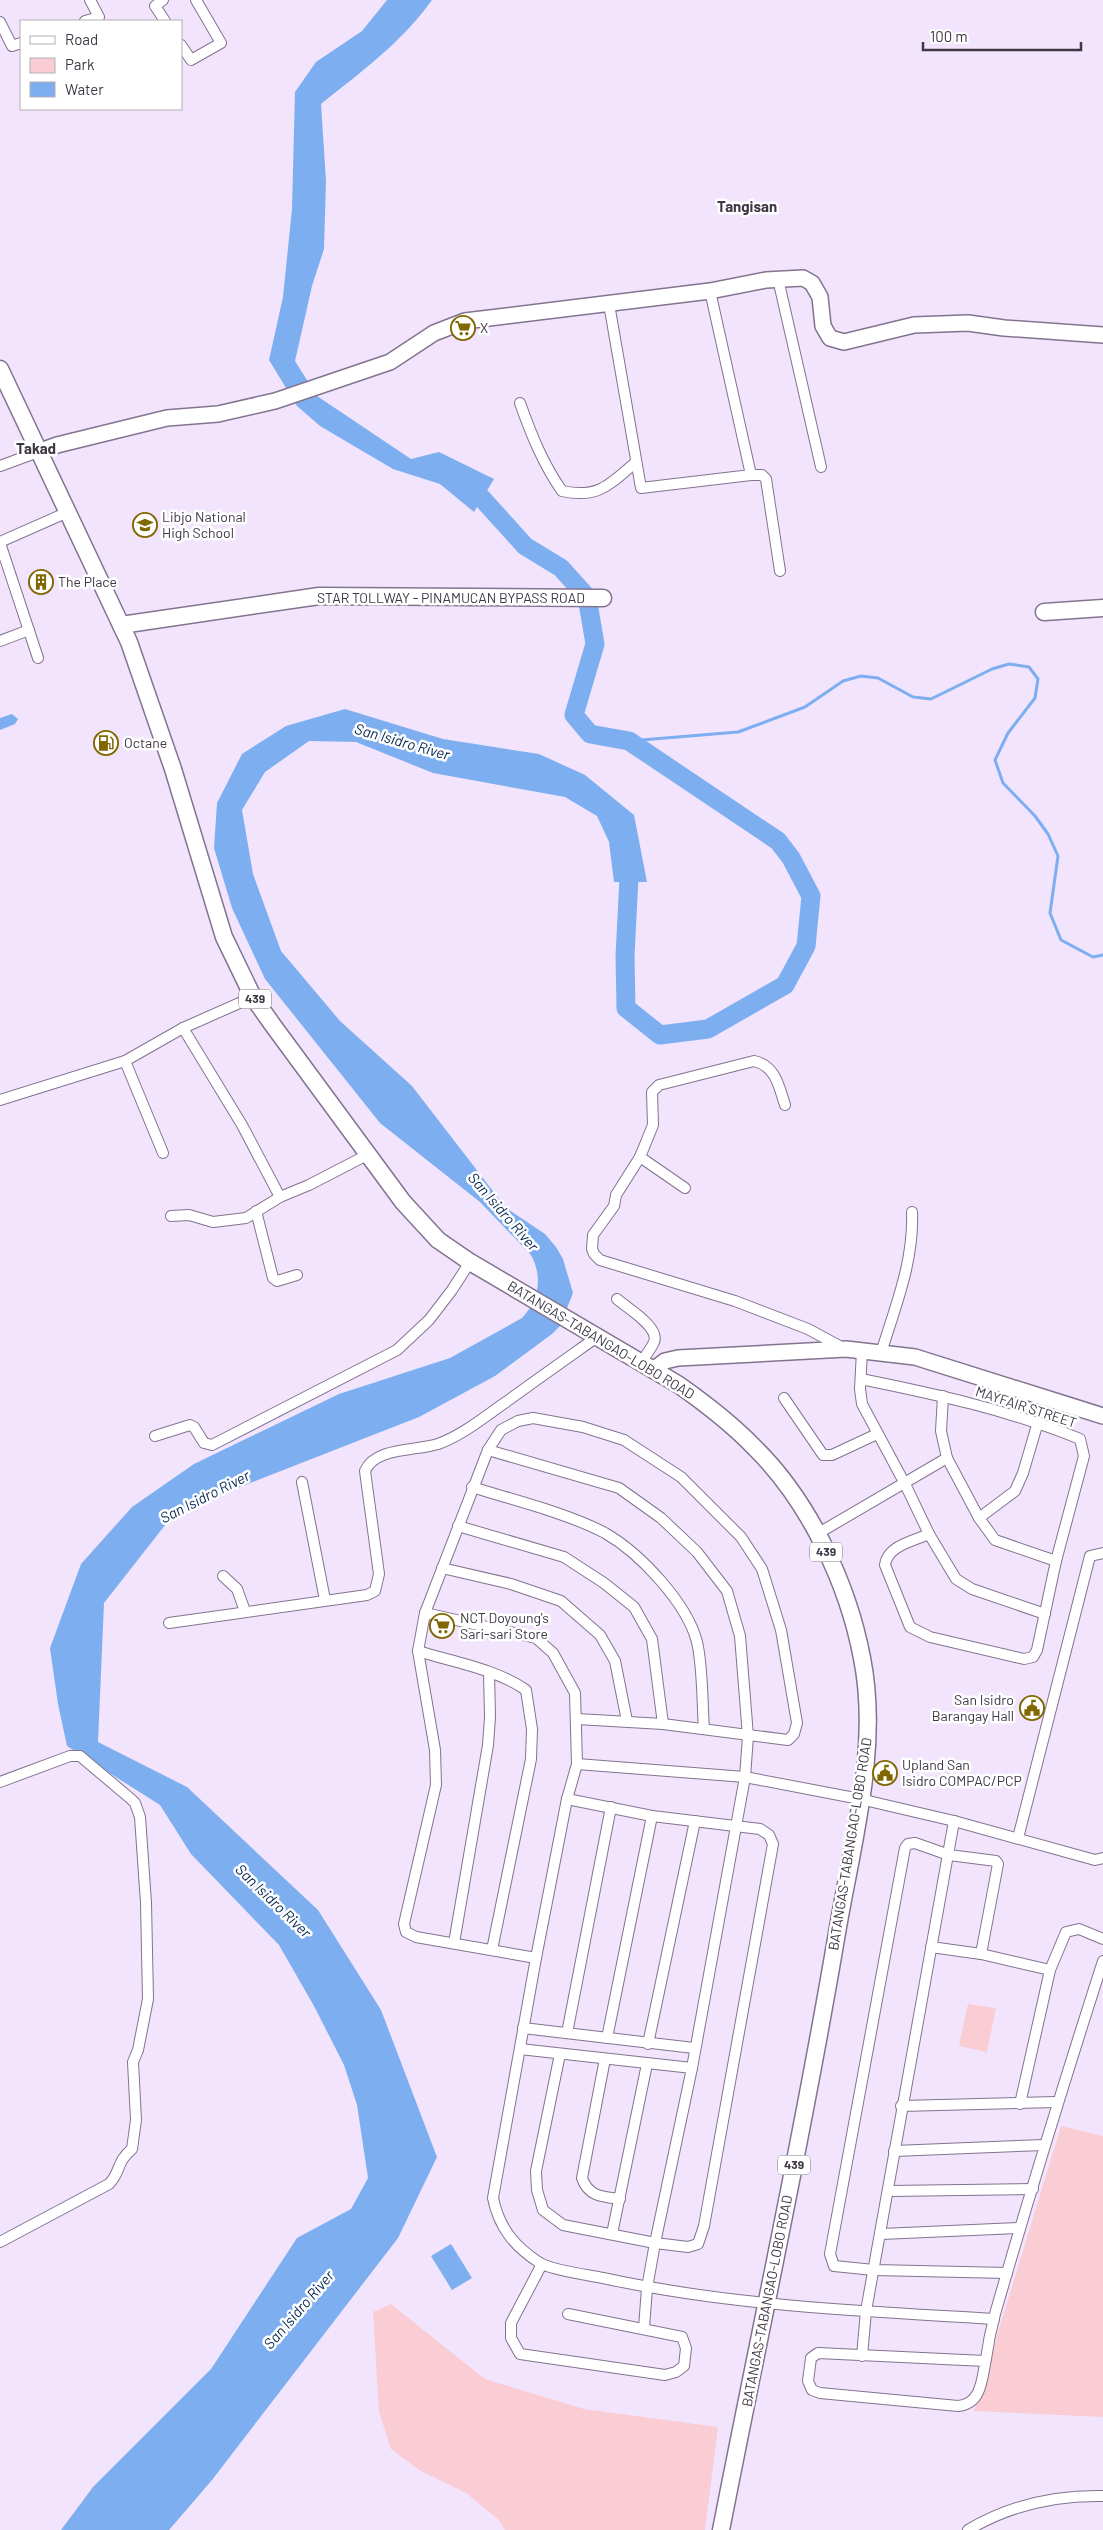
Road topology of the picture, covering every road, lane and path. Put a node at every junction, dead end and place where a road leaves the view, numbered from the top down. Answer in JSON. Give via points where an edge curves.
{"nodes":[{"id":1,"x":90,"y":0,"type":"edge"},
{"id":2,"x":163,"y":0,"type":"edge"},
{"id":3,"x":196,"y":0,"type":"edge"},
{"id":4,"x":88,"y":20,"type":"edge"},
{"id":5,"x":165,"y":20,"type":"edge"},
{"id":6,"x":0,"y":22,"type":"edge"},
{"id":7,"x":20,"y":43,"type":"edge"},
{"id":8,"x":182,"y":46,"type":"edge"},
{"id":9,"x":778,"y":279,"type":"junction"},
{"id":10,"x":710,"y":291,"type":"junction"},
{"id":11,"x":609,"y":304,"type":"junction"},
{"id":12,"x":1103,"y":335,"type":"edge"},
{"id":13,"x":0,"y":369,"type":"edge"},
{"id":14,"x":520,"y":403,"type":"dead end"},
{"id":15,"x":38,"y":452,"type":"junction"},
{"id":16,"x":636,"y":462,"type":"junction"},
{"id":17,"x":0,"y":466,"type":"edge"},
{"id":18,"x":821,"y":467,"type":"dead end"},
{"id":19,"x":752,"y":475,"type":"junction"},
{"id":20,"x":68,"y":512,"type":"junction"},
{"id":21,"x":0,"y":543,"type":"edge"},
{"id":22,"x":780,"y":571,"type":"dead end"},
{"id":23,"x":603,"y":598,"type":"dead end"},
{"id":24,"x":1103,"y":608,"type":"edge"},
{"id":25,"x":1044,"y":612,"type":"dead end"},
{"id":26,"x":121,"y":624,"type":"junction"},
{"id":27,"x":29,"y":630,"type":"junction"},
{"id":28,"x":0,"y":641,"type":"edge"},
{"id":29,"x":38,"y":658,"type":"dead end"},
{"id":30,"x":253,"y":997,"type":"junction"},
{"id":31,"x":183,"y":1028,"type":"junction"},
{"id":32,"x":125,"y":1061,"type":"junction"},
{"id":33,"x":0,"y":1100,"type":"edge"},
{"id":34,"x":785,"y":1105,"type":"dead end"},
{"id":35,"x":163,"y":1153,"type":"dead end"},
{"id":36,"x":367,"y":1155,"type":"junction"},
{"id":37,"x":640,"y":1157,"type":"junction"},
{"id":38,"x":685,"y":1188,"type":"dead end"},
{"id":39,"x":280,"y":1197,"type":"junction"},
{"id":40,"x":256,"y":1211,"type":"junction"},
{"id":41,"x":912,"y":1212,"type":"dead end"},
{"id":42,"x":171,"y":1216,"type":"dead end"},
{"id":43,"x":470,"y":1262,"type":"junction"},
{"id":44,"x":297,"y":1275,"type":"dead end"},
{"id":45,"x":616,"y":1299,"type":"dead end"},
{"id":46,"x":597,"y":1337,"type":"junction"},
{"id":47,"x":846,"y":1349,"type":"junction"},
{"id":48,"x":862,"y":1352,"type":"junction"},
{"id":49,"x":881,"y":1353,"type":"junction"},
{"id":50,"x":647,"y":1366,"type":"junction"},
{"id":51,"x":861,"y":1378,"type":"junction"},
{"id":52,"x":943,"y":1396,"type":"junction"},
{"id":53,"x":784,"y":1398,"type":"dead end"},
{"id":54,"x":1103,"y":1416,"type":"edge"},
{"id":55,"x":1038,"y":1422,"type":"junction"},
{"id":56,"x":876,"y":1434,"type":"junction"},
{"id":57,"x":155,"y":1436,"type":"dead end"},
{"id":58,"x":488,"y":1450,"type":"junction"},
{"id":59,"x":947,"y":1458,"type":"junction"},
{"id":60,"x":302,"y":1482,"type":"dead end"},
{"id":61,"x":905,"y":1484,"type":"junction"},
{"id":62,"x":472,"y":1487,"type":"junction"},
{"id":63,"x":979,"y":1518,"type":"junction"},
{"id":64,"x":458,"y":1526,"type":"junction"},
{"id":65,"x":818,"y":1534,"type":"junction"},
{"id":66,"x":928,"y":1534,"type":"junction"},
{"id":67,"x":1103,"y":1553,"type":"edge"},
{"id":68,"x":1056,"y":1561,"type":"junction"},
{"id":69,"x":442,"y":1568,"type":"junction"},
{"id":70,"x":223,"y":1576,"type":"dead end"},
{"id":71,"x":325,"y":1600,"type":"junction"},
{"id":72,"x":246,"y":1611,"type":"junction"},
{"id":73,"x":425,"y":1613,"type":"junction"},
{"id":74,"x":1044,"y":1614,"type":"junction"},
{"id":75,"x":169,"y":1623,"type":"dead end"},
{"id":76,"x":418,"y":1651,"type":"junction"},
{"id":77,"x":489,"y":1673,"type":"junction"},
{"id":78,"x":577,"y":1719,"type":"junction"},
{"id":79,"x":627,"y":1721,"type":"junction"},
{"id":80,"x":663,"y":1724,"type":"junction"},
{"id":81,"x":704,"y":1729,"type":"junction"},
{"id":82,"x":748,"y":1736,"type":"junction"},
{"id":83,"x":577,"y":1764,"type":"junction"},
{"id":84,"x":744,"y":1776,"type":"junction"},
{"id":85,"x":0,"y":1782,"type":"edge"},
{"id":86,"x":567,"y":1799,"type":"junction"},
{"id":87,"x":860,"y":1799,"type":"junction"},
{"id":88,"x":611,"y":1807,"type":"junction"},
{"id":89,"x":652,"y":1816,"type":"junction"},
{"id":90,"x":695,"y":1821,"type":"junction"},
{"id":91,"x":954,"y":1821,"type":"junction"},
{"id":92,"x":734,"y":1827,"type":"junction"},
{"id":93,"x":1018,"y":1838,"type":"junction"},
{"id":94,"x":948,"y":1855,"type":"junction"},
{"id":95,"x":1103,"y":1858,"type":"edge"},
{"id":96,"x":1103,"y":1939,"type":"edge"},
{"id":97,"x":454,"y":1943,"type":"junction"},
{"id":98,"x":931,"y":1947,"type":"junction"},
{"id":99,"x":492,"y":1950,"type":"junction"},
{"id":100,"x":982,"y":1954,"type":"junction"},
{"id":101,"x":536,"y":1958,"type":"junction"},
{"id":102,"x":1103,"y":1962,"type":"edge"},
{"id":103,"x":1050,"y":1970,"type":"junction"},
{"id":104,"x":523,"y":2028,"type":"junction"},
{"id":105,"x":567,"y":2033,"type":"junction"},
{"id":106,"x":607,"y":2038,"type":"junction"},
{"id":107,"x":648,"y":2044,"type":"junction"},
{"id":108,"x":694,"y":2048,"type":"junction"},
{"id":109,"x":520,"y":2049,"type":"junction"},
{"id":110,"x":560,"y":2054,"type":"junction"},
{"id":111,"x":606,"y":2059,"type":"junction"},
{"id":112,"x":646,"y":2064,"type":"junction"},
{"id":113,"x":692,"y":2068,"type":"junction"},
{"id":114,"x":1057,"y":2102,"type":"junction"},
{"id":115,"x":1020,"y":2104,"type":"junction"},
{"id":116,"x":901,"y":2106,"type":"junction"},
{"id":117,"x":1044,"y":2146,"type":"junction"},
{"id":118,"x":894,"y":2151,"type":"junction"},
{"id":119,"x":1033,"y":2189,"type":"junction"},
{"id":120,"x":889,"y":2191,"type":"junction"},
{"id":121,"x":620,"y":2199,"type":"junction"},
{"id":122,"x":1020,"y":2228,"type":"junction"},
{"id":123,"x":612,"y":2234,"type":"junction"},
{"id":124,"x":881,"y":2234,"type":"junction"},
{"id":125,"x":0,"y":2242,"type":"edge"},
{"id":126,"x":655,"y":2243,"type":"junction"},
{"id":127,"x":542,"y":2264,"type":"junction"},
{"id":128,"x":874,"y":2270,"type":"junction"},
{"id":129,"x":1007,"y":2273,"type":"junction"},
{"id":130,"x":647,"y":2288,"type":"junction"},
{"id":131,"x":766,"y":2303,"type":"junction"},
{"id":132,"x":866,"y":2311,"type":"junction"},
{"id":133,"x":568,"y":2314,"type":"dead end"},
{"id":134,"x":994,"y":2319,"type":"junction"},
{"id":135,"x":644,"y":2328,"type":"junction"},
{"id":136,"x":862,"y":2356,"type":"junction"},
{"id":137,"x":985,"y":2361,"type":"junction"},
{"id":138,"x":1103,"y":2496,"type":"edge"},
{"id":139,"x":721,"y":2530,"type":"edge"},
{"id":140,"x":968,"y":2530,"type":"edge"}],
"edges":[{"from":1,"to":4,"type":"street","via":[[98,17]]},
{"from":2,"to":5,"type":"street","via":[[155,6]]},
{"from":3,"to":8,"type":"street","via":[[221,43],[191,60]]},
{"from":6,"to":7,"type":"street","via":[[12,46]]},
{"from":9,"to":10,"type":"street"},
{"from":9,"to":12,"type":"street","via":[[803,278],[812,283],[820,297],[823,326],[830,338],[844,342],[914,325],[968,323]]},
{"from":9,"to":18,"type":"street"},
{"from":10,"to":11,"type":"street"},
{"from":10,"to":19,"type":"street"},
{"from":11,"to":15,"type":"street","via":[[465,321],[450,325],[378,367],[275,401],[218,414],[167,418]]},
{"from":11,"to":16,"type":"street"},
{"from":13,"to":15,"type":"main road","number":"439"},
{"from":14,"to":16,"type":"street","via":[[532,437],[562,491],[577,494],[602,490]]},
{"from":15,"to":17,"type":"street"},
{"from":15,"to":20,"type":"main road","number":"439"},
{"from":16,"to":19,"type":"street","via":[[641,488]]},
{"from":19,"to":22,"type":"street","via":[[762,475],[766,479]]},
{"from":20,"to":21,"type":"street"},
{"from":20,"to":26,"type":"main road","number":"439"},
{"from":21,"to":27,"type":"street"},
{"from":23,"to":26,"type":"main road","name":"STAR TOLLWAY - PINAMUCAN BYPASS ROAD","via":[[319,596]]},
{"from":24,"to":25,"type":"main road"},
{"from":26,"to":30,"type":"main road","name":"BATANGAS-TABANGAO-LOBO ROAD","number":"439","via":[[173,769],[224,937]]},
{"from":27,"to":28,"type":"street"},
{"from":27,"to":29,"type":"street"},
{"from":30,"to":31,"type":"street"},
{"from":30,"to":36,"type":"main road","name":"BATANGAS-TABANGAO-LOBO ROAD","number":"439"},
{"from":31,"to":32,"type":"street"},
{"from":31,"to":39,"type":"street","via":[[242,1124]]},
{"from":32,"to":33,"type":"street"},
{"from":32,"to":35,"type":"street"},
{"from":34,"to":37,"type":"street","via":[[773,1073],[764,1063],[754,1061],[658,1085],[652,1092],[653,1125]]},
{"from":36,"to":39,"type":"street"},
{"from":36,"to":43,"type":"main road","name":"BATANGAS-TABANGAO-LOBO ROAD","number":"439","via":[[403,1202],[438,1240]]},
{"from":37,"to":38,"type":"street"},
{"from":37,"to":47,"type":"street","via":[[616,1195],[614,1206],[593,1235],[592,1249],[597,1258],[735,1301],[808,1328]]},
{"from":39,"to":40,"type":"street"},
{"from":40,"to":42,"type":"street","via":[[246,1218],[224,1222],[190,1215]]},
{"from":40,"to":44,"type":"street","via":[[273,1278],[277,1282]]},
{"from":41,"to":49,"type":"street","via":[[913,1239],[909,1260]]},
{"from":43,"to":46,"type":"main road","name":"BATANGAS-TABANGAO-LOBO ROAD","number":"439"},
{"from":43,"to":57,"type":"street","via":[[429,1320],[398,1350],[212,1444],[204,1443],[190,1425]]},
{"from":45,"to":50,"type":"street","via":[[650,1325],[655,1334]]},
{"from":46,"to":50,"type":"main road","name":"BATANGAS-TABANGAO-LOBO ROAD","number":"439"},
{"from":46,"to":71,"type":"street","via":[[466,1430],[437,1444],[391,1454],[368,1464],[365,1471],[379,1574],[377,1587],[367,1595]]},
{"from":47,"to":48,"type":"street"},
{"from":47,"to":50,"type":"street","via":[[678,1358]]},
{"from":48,"to":49,"type":"street"},
{"from":48,"to":51,"type":"street"},
{"from":49,"to":54,"type":"street","via":[[915,1357]]},
{"from":50,"to":65,"type":"main road","name":"BATANGAS-TABANGAO-LOBO ROAD","number":"439","via":[[704,1403],[756,1449],[786,1485]]},
{"from":51,"to":52,"type":"street","name":"MAYFAIR STREET"},
{"from":51,"to":56,"type":"street","via":[[862,1404]]},
{"from":52,"to":55,"type":"street","name":"MAYFAIR STREET"},
{"from":52,"to":59,"type":"street","via":[[941,1432]]},
{"from":53,"to":56,"type":"street","via":[[823,1455],[832,1455]]},
{"from":55,"to":63,"type":"street","via":[[1015,1491]]},
{"from":55,"to":68,"type":"street","name":"MAYFAIR STREET","via":[[1080,1438],[1084,1456]]},
{"from":56,"to":61,"type":"street"},
{"from":58,"to":62,"type":"street"},
{"from":58,"to":82,"type":"street","via":[[619,1488],[661,1518],[697,1552],[727,1591],[740,1636]]},
{"from":58,"to":82,"type":"street","via":[[501,1430],[518,1420],[533,1418],[583,1427],[624,1440],[680,1477],[741,1537],[762,1569],[781,1630],[797,1724],[788,1740]]},
{"from":59,"to":61,"type":"street"},
{"from":59,"to":63,"type":"street"},
{"from":60,"to":71,"type":"street"},
{"from":61,"to":65,"type":"street"},
{"from":61,"to":66,"type":"street"},
{"from":62,"to":64,"type":"street"},
{"from":62,"to":81,"type":"street","via":[[557,1514],[605,1534],[663,1584],[683,1608],[697,1642]]},
{"from":63,"to":68,"type":"street","via":[[995,1540]]},
{"from":64,"to":69,"type":"street"},
{"from":64,"to":80,"type":"street","via":[[564,1557],[634,1607],[652,1639]]},
{"from":65,"to":87,"type":"main road","name":"BATANGAS-TABANGAO-LOBO ROAD","number":"439","via":[[847,1598],[863,1662],[868,1725]]},
{"from":66,"to":74,"type":"street","via":[[956,1579]]},
{"from":66,"to":74,"type":"street","name":"MAYFAIR STREET","via":[[893,1550],[886,1557],[885,1565],[910,1627],[930,1637],[1024,1659],[1033,1657],[1037,1650]]},
{"from":67,"to":93,"type":"street","via":[[1090,1556]]},
{"from":68,"to":74,"type":"street","name":"MAYFAIR STREET"},
{"from":69,"to":73,"type":"street"},
{"from":69,"to":79,"type":"street","via":[[511,1584],[561,1601],[600,1635],[615,1661]]},
{"from":70,"to":72,"type":"street","via":[[237,1589]]},
{"from":71,"to":72,"type":"street"},
{"from":72,"to":75,"type":"street"},
{"from":73,"to":76,"type":"street"},
{"from":73,"to":78,"type":"street","via":[[536,1638],[553,1653],[566,1674],[575,1693]]},
{"from":76,"to":77,"type":"street"},
{"from":76,"to":97,"type":"street","via":[[435,1750],[436,1785],[404,1924],[406,1932],[416,1937]]},
{"from":77,"to":97,"type":"street","via":[[488,1745]]},
{"from":77,"to":99,"type":"street","via":[[517,1683],[526,1690],[532,1729],[530,1759]]},
{"from":78,"to":79,"type":"street"},
{"from":78,"to":83,"type":"street"},
{"from":79,"to":80,"type":"street"},
{"from":80,"to":81,"type":"street"},
{"from":81,"to":82,"type":"street"},
{"from":82,"to":84,"type":"street"},
{"from":83,"to":84,"type":"street"},
{"from":83,"to":86,"type":"street"},
{"from":84,"to":87,"type":"street"},
{"from":84,"to":92,"type":"street"},
{"from":85,"to":125,"type":"street","via":[[70,1756],[80,1756],[135,1803],[140,1817],[146,1903],[148,1999],[133,2062],[136,2120],[132,2150],[121,2158],[109,2184]]},
{"from":86,"to":88,"type":"street"},
{"from":86,"to":101,"type":"street"},
{"from":87,"to":91,"type":"street"},
{"from":87,"to":131,"type":"main road","name":"BATANGAS-TABANGAO-LOBO ROAD","number":"439","via":[[818,2050]]},
{"from":88,"to":89,"type":"street"},
{"from":88,"to":105,"type":"street"},
{"from":89,"to":90,"type":"street"},
{"from":89,"to":106,"type":"street"},
{"from":90,"to":92,"type":"street"},
{"from":90,"to":107,"type":"street"},
{"from":91,"to":93,"type":"street"},
{"from":91,"to":94,"type":"street"},
{"from":92,"to":108,"type":"street"},
{"from":92,"to":126,"type":"street","via":[[760,1829],[769,1835],[773,1844],[704,2226],[698,2244],[688,2247]]},
{"from":93,"to":95,"type":"street","via":[[1095,1860]]},
{"from":94,"to":98,"type":"street"},
{"from":94,"to":100,"type":"street","via":[[996,1861],[998,1864]]},
{"from":94,"to":128,"type":"street","via":[[915,1843],[905,1848],[830,2254],[834,2266]]},
{"from":96,"to":103,"type":"street","via":[[1079,1929],[1066,1932]]},
{"from":97,"to":99,"type":"street"},
{"from":98,"to":100,"type":"street"},
{"from":98,"to":116,"type":"street"},
{"from":99,"to":101,"type":"street"},
{"from":100,"to":103,"type":"street"},
{"from":101,"to":104,"type":"street"},
{"from":102,"to":114,"type":"street"},
{"from":103,"to":115,"type":"street"},
{"from":104,"to":105,"type":"street"},
{"from":104,"to":109,"type":"street"},
{"from":105,"to":106,"type":"street"},
{"from":106,"to":107,"type":"street"},
{"from":107,"to":108,"type":"street"},
{"from":108,"to":113,"type":"street"},
{"from":109,"to":110,"type":"street"},
{"from":109,"to":127,"type":"street","via":[[493,2198],[497,2218],[508,2236]]},
{"from":110,"to":111,"type":"street"},
{"from":110,"to":123,"type":"street","via":[[536,2171],[537,2190],[543,2210],[563,2225]]},
{"from":111,"to":112,"type":"street"},
{"from":111,"to":121,"type":"street","via":[[582,2178],[585,2188],[597,2197]]},
{"from":112,"to":113,"type":"street"},
{"from":112,"to":121,"type":"street"},
{"from":113,"to":126,"type":"street"},
{"from":114,"to":115,"type":"street"},
{"from":114,"to":117,"type":"street"},
{"from":115,"to":116,"type":"street"},
{"from":116,"to":118,"type":"street"},
{"from":117,"to":118,"type":"street"},
{"from":117,"to":119,"type":"street"},
{"from":118,"to":120,"type":"street"},
{"from":119,"to":120,"type":"street"},
{"from":119,"to":122,"type":"street"},
{"from":120,"to":124,"type":"street"},
{"from":121,"to":123,"type":"street"},
{"from":122,"to":124,"type":"street"},
{"from":122,"to":129,"type":"street"},
{"from":123,"to":126,"type":"street"},
{"from":124,"to":128,"type":"street"},
{"from":126,"to":130,"type":"street"},
{"from":127,"to":130,"type":"street"},
{"from":127,"to":135,"type":"street","via":[[512,2323],[511,2338],[520,2354],[665,2375],[684,2366],[686,2348],[682,2337]]},
{"from":128,"to":129,"type":"street"},
{"from":128,"to":132,"type":"street"},
{"from":129,"to":134,"type":"street"},
{"from":130,"to":131,"type":"street"},
{"from":130,"to":135,"type":"street"},
{"from":131,"to":132,"type":"street"},
{"from":131,"to":139,"type":"main road","name":"BATANGAS-TABANGAO-LOBO ROAD","number":"439"},
{"from":132,"to":134,"type":"street"},
{"from":132,"to":136,"type":"street"},
{"from":133,"to":135,"type":"street"},
{"from":134,"to":137,"type":"street"},
{"from":136,"to":137,"type":"street"},
{"from":136,"to":137,"type":"street","via":[[818,2353],[811,2358],[808,2381],[812,2390],[967,2405],[975,2398],[983,2382]]},
{"from":138,"to":140,"type":"street","via":[[1073,2495],[1018,2506]]}]}
